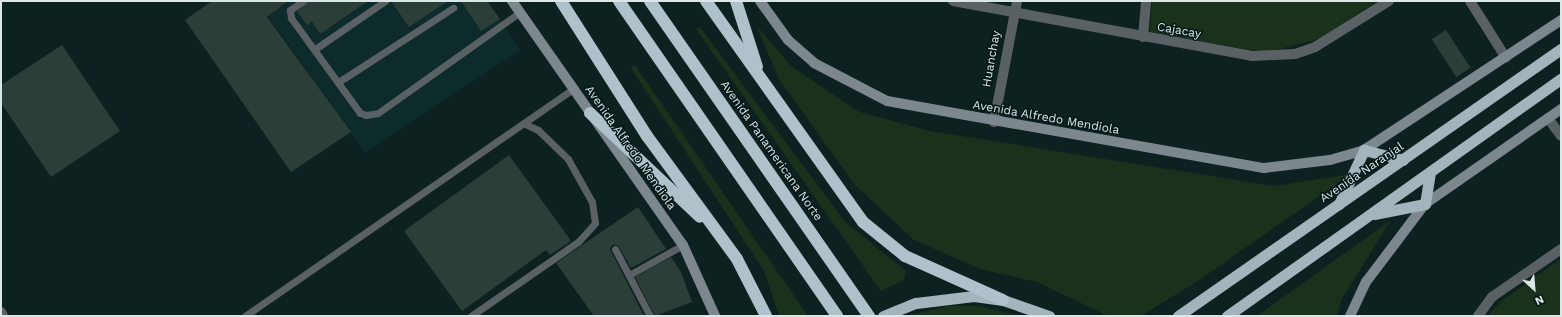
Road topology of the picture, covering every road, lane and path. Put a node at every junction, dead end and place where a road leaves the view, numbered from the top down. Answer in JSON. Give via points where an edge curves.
{"nodes":[{"id":1,"x":303,"y":1,"type":"edge"},
{"id":2,"x":385,"y":1,"type":"edge"},
{"id":3,"x":512,"y":1,"type":"edge"},
{"id":4,"x":561,"y":1,"type":"edge"},
{"id":5,"x":619,"y":1,"type":"edge"},
{"id":6,"x":650,"y":1,"type":"edge"},
{"id":7,"x":706,"y":1,"type":"edge"},
{"id":8,"x":736,"y":1,"type":"edge"},
{"id":9,"x":760,"y":1,"type":"edge"},
{"id":10,"x":953,"y":1,"type":"edge"},
{"id":11,"x":1017,"y":1,"type":"edge"},
{"id":12,"x":1146,"y":1,"type":"edge"},
{"id":13,"x":1389,"y":1,"type":"edge"},
{"id":14,"x":1470,"y":1,"type":"edge"},
{"id":15,"x":453,"y":8,"type":"dead end"},
{"id":16,"x":520,"y":12,"type":"junction"},
{"id":17,"x":1013,"y":15,"type":"junction"},
{"id":18,"x":1561,"y":20,"type":"edge"},
{"id":19,"x":1143,"y":37,"type":"junction"},
{"id":20,"x":315,"y":49,"type":"junction"},
{"id":21,"x":1561,"y":49,"type":"edge"},
{"id":22,"x":1506,"y":58,"type":"junction"},
{"id":23,"x":1561,"y":79,"type":"edge"},
{"id":24,"x":761,"y":80,"type":"junction"},
{"id":25,"x":340,"y":81,"type":"junction"},
{"id":26,"x":573,"y":89,"type":"junction"},
{"id":27,"x":1561,"y":109,"type":"edge"},
{"id":28,"x":590,"y":113,"type":"junction"},
{"id":29,"x":1548,"y":118,"type":"junction"},
{"id":30,"x":994,"y":122,"type":"junction"},
{"id":31,"x":526,"y":124,"type":"junction"},
{"id":32,"x":1561,"y":136,"type":"edge"},
{"id":33,"x":1364,"y":150,"type":"junction"},
{"id":34,"x":1403,"y":160,"type":"junction"},
{"id":35,"x":1430,"y":172,"type":"junction"},
{"id":36,"x":1339,"y":204,"type":"junction"},
{"id":37,"x":1425,"y":204,"type":"junction"},
{"id":38,"x":1369,"y":214,"type":"junction"},
{"id":39,"x":720,"y":235,"type":"junction"},
{"id":40,"x":683,"y":245,"type":"junction"},
{"id":41,"x":1561,"y":248,"type":"edge"},
{"id":42,"x":615,"y":250,"type":"dead end"},
{"id":43,"x":629,"y":275,"type":"junction"},
{"id":44,"x":1003,"y":300,"type":"junction"},
{"id":45,"x":1,"y":312,"type":"edge"},
{"id":46,"x":712,"y":315,"type":"edge"},
{"id":47,"x":3,"y":316,"type":"edge"},
{"id":48,"x":246,"y":316,"type":"edge"},
{"id":49,"x":471,"y":316,"type":"edge"},
{"id":50,"x":650,"y":316,"type":"edge"},
{"id":51,"x":766,"y":316,"type":"edge"},
{"id":52,"x":837,"y":316,"type":"edge"},
{"id":53,"x":869,"y":316,"type":"edge"},
{"id":54,"x":882,"y":316,"type":"edge"},
{"id":55,"x":1049,"y":316,"type":"edge"},
{"id":56,"x":1178,"y":316,"type":"edge"},
{"id":57,"x":1227,"y":316,"type":"edge"},
{"id":58,"x":1350,"y":316,"type":"edge"},
{"id":59,"x":1478,"y":316,"type":"edge"}],
"edges":[{"from":1,"to":20,"type":"lane","via":[[289,12]]},
{"from":2,"to":20,"type":"lane"},
{"from":3,"to":16,"type":"main road","name":"Avenida Alfredo Mendiola"},
{"from":4,"to":39,"type":"highway","via":[[647,136]]},
{"from":5,"to":52,"type":"highway"},
{"from":6,"to":53,"type":"highway","name":"Avenida Panamericana Norte"},
{"from":7,"to":24,"type":"highway"},
{"from":8,"to":24,"type":"highway"},
{"from":9,"to":30,"type":"main road","name":"Avenida Alfredo Mendiola","via":[[788,40],[814,63],[849,84],[887,101]]},
{"from":10,"to":17,"type":"street","name":"Cajacay"},
{"from":11,"to":17,"type":"street","name":"Huanchay"},
{"from":12,"to":19,"type":"street"},
{"from":13,"to":19,"type":"street","name":"Cajacay","via":[[1333,39],[1295,54],[1252,56]]},
{"from":14,"to":22,"type":"street"},
{"from":15,"to":25,"type":"lane"},
{"from":16,"to":25,"type":"lane","via":[[373,114],[360,113]]},
{"from":16,"to":26,"type":"main road","name":"Avenida Alfredo Mendiola"},
{"from":17,"to":19,"type":"street","name":"Cajacay"},
{"from":17,"to":30,"type":"street","name":"Huanchay"},
{"from":18,"to":22,"type":"main road","name":"Avenida Naranjal"},
{"from":20,"to":25,"type":"lane"},
{"from":21,"to":34,"type":"highway","name":"Avenida Naranjal"},
{"from":22,"to":33,"type":"main road","name":"Avenida Naranjal"},
{"from":23,"to":35,"type":"highway"},
{"from":24,"to":44,"type":"highway","via":[[841,196],[878,236],[936,272]]},
{"from":26,"to":28,"type":"main road","name":"Avenida Alfredo Mendiola"},
{"from":26,"to":31,"type":"lane"},
{"from":27,"to":29,"type":"main road"},
{"from":28,"to":39,"type":"highway"},
{"from":28,"to":40,"type":"main road","name":"Avenida Alfredo Mendiola"},
{"from":29,"to":32,"type":"street"},
{"from":29,"to":37,"type":"main road"},
{"from":30,"to":33,"type":"main road","name":"Avenida Alfredo Mendiola","via":[[1264,168],[1330,160]]},
{"from":31,"to":48,"type":"lane"},
{"from":31,"to":49,"type":"lane","via":[[556,146],[581,177],[592,202],[595,223],[578,242]]},
{"from":33,"to":34,"type":"highway"},
{"from":33,"to":36,"type":"highway"},
{"from":34,"to":36,"type":"highway","name":"Avenida Naranjal"},
{"from":35,"to":37,"type":"highway"},
{"from":35,"to":38,"type":"highway"},
{"from":36,"to":56,"type":"highway","name":"Avenida Naranjal"},
{"from":37,"to":38,"type":"highway"},
{"from":37,"to":58,"type":"main road","via":[[1366,282]]},
{"from":38,"to":57,"type":"highway"},
{"from":39,"to":51,"type":"highway","via":[[746,274]]},
{"from":40,"to":43,"type":"lane"},
{"from":40,"to":46,"type":"main road","name":"Avenida Alfredo Mendiola"},
{"from":41,"to":59,"type":"street","via":[[1492,298]]},
{"from":42,"to":43,"type":"lane"},
{"from":43,"to":50,"type":"lane"},
{"from":44,"to":54,"type":"highway","via":[[945,297],[916,303]]},
{"from":44,"to":55,"type":"highway"},
{"from":45,"to":47,"type":"street"}]}
